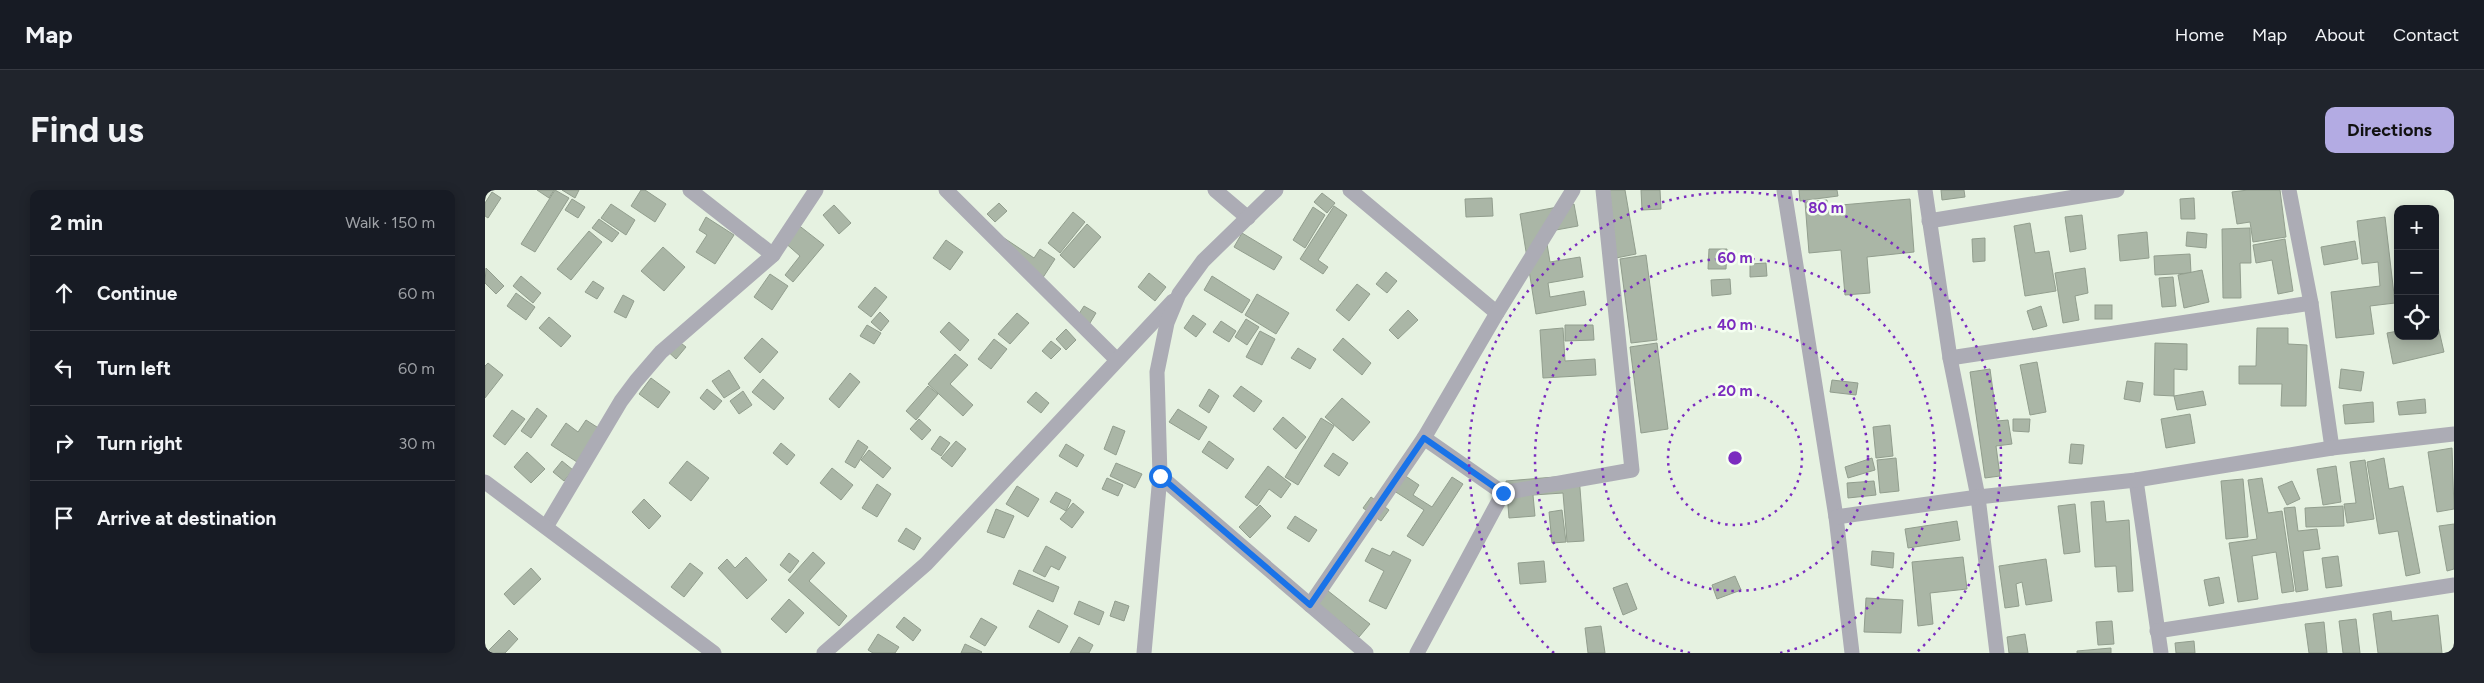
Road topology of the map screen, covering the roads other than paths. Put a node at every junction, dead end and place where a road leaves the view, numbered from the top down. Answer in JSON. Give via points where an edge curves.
{"nodes":[{"id":1,"x":690,"y":190,"type":"edge"},
{"id":2,"x":816,"y":190,"type":"edge"},
{"id":3,"x":946,"y":190,"type":"edge"},
{"id":4,"x":1215,"y":190,"type":"edge"},
{"id":5,"x":1276,"y":190,"type":"edge"},
{"id":6,"x":1350,"y":190,"type":"edge"},
{"id":7,"x":1573,"y":190,"type":"edge"},
{"id":8,"x":1603,"y":190,"type":"edge"},
{"id":9,"x":1784,"y":190,"type":"edge"},
{"id":10,"x":1925,"y":190,"type":"edge"},
{"id":11,"x":2117,"y":190,"type":"edge"},
{"id":12,"x":2289,"y":190,"type":"edge"},
{"id":13,"x":1247,"y":218,"type":"junction"},
{"id":14,"x":1929,"y":220,"type":"junction"},
{"id":15,"x":773,"y":255,"type":"junction"},
{"id":16,"x":1179,"y":294,"type":"junction"},
{"id":17,"x":2311,"y":304,"type":"junction"},
{"id":18,"x":1497,"y":313,"type":"junction"},
{"id":19,"x":1950,"y":358,"type":"junction"},
{"id":20,"x":1117,"y":359,"type":"junction"},
{"id":21,"x":2454,"y":434,"type":"edge"},
{"id":22,"x":1424,"y":438,"type":"junction"},
{"id":23,"x":2332,"y":448,"type":"junction"},
{"id":24,"x":1160,"y":476,"type":"junction"},
{"id":25,"x":2137,"y":480,"type":"junction"},
{"id":26,"x":485,"y":482,"type":"edge"},
{"id":27,"x":1503,"y":493,"type":"junction"},
{"id":28,"x":1979,"y":497,"type":"junction"},
{"id":29,"x":1836,"y":517,"type":"junction"},
{"id":30,"x":546,"y":527,"type":"junction"},
{"id":31,"x":2454,"y":584,"type":"edge"},
{"id":32,"x":1310,"y":605,"type":"junction"},
{"id":33,"x":2157,"y":631,"type":"junction"},
{"id":34,"x":714,"y":653,"type":"edge"},
{"id":35,"x":824,"y":653,"type":"edge"},
{"id":36,"x":1144,"y":653,"type":"edge"},
{"id":37,"x":1366,"y":653,"type":"edge"},
{"id":38,"x":1417,"y":653,"type":"edge"},
{"id":39,"x":1852,"y":653,"type":"edge"},
{"id":40,"x":1997,"y":653,"type":"edge"},
{"id":41,"x":2161,"y":653,"type":"edge"}],
"edges":[{"from":1,"to":15,"type":"street"},
{"from":2,"to":15,"type":"street"},
{"from":3,"to":20,"type":"street"},
{"from":4,"to":13,"type":"street"},
{"from":5,"to":13,"type":"street"},
{"from":6,"to":18,"type":"street"},
{"from":7,"to":18,"type":"street"},
{"from":8,"to":27,"type":"street","via":[[1633,470]]},
{"from":9,"to":29,"type":"street"},
{"from":10,"to":14,"type":"street"},
{"from":11,"to":14,"type":"street"},
{"from":12,"to":17,"type":"street"},
{"from":13,"to":16,"type":"street","via":[[1203,261]]},
{"from":14,"to":19,"type":"street"},
{"from":15,"to":30,"type":"street","via":[[661,352],[636,380]]},
{"from":16,"to":20,"type":"street"},
{"from":16,"to":24,"type":"street","via":[[1163,339],[1157,372]]},
{"from":17,"to":19,"type":"street"},
{"from":17,"to":23,"type":"street"},
{"from":18,"to":22,"type":"street"},
{"from":19,"to":28,"type":"street"},
{"from":20,"to":35,"type":"street","via":[[926,564]]},
{"from":21,"to":23,"type":"street"},
{"from":22,"to":27,"type":"street"},
{"from":22,"to":32,"type":"street"},
{"from":23,"to":25,"type":"street"},
{"from":24,"to":32,"type":"street"},
{"from":24,"to":36,"type":"street"},
{"from":25,"to":28,"type":"street"},
{"from":25,"to":33,"type":"street"},
{"from":26,"to":30,"type":"street"},
{"from":27,"to":38,"type":"street"},
{"from":28,"to":29,"type":"street"},
{"from":28,"to":40,"type":"street"},
{"from":29,"to":39,"type":"street"},
{"from":30,"to":34,"type":"street"},
{"from":31,"to":33,"type":"street"},
{"from":32,"to":37,"type":"street"},
{"from":33,"to":41,"type":"street"}]}
